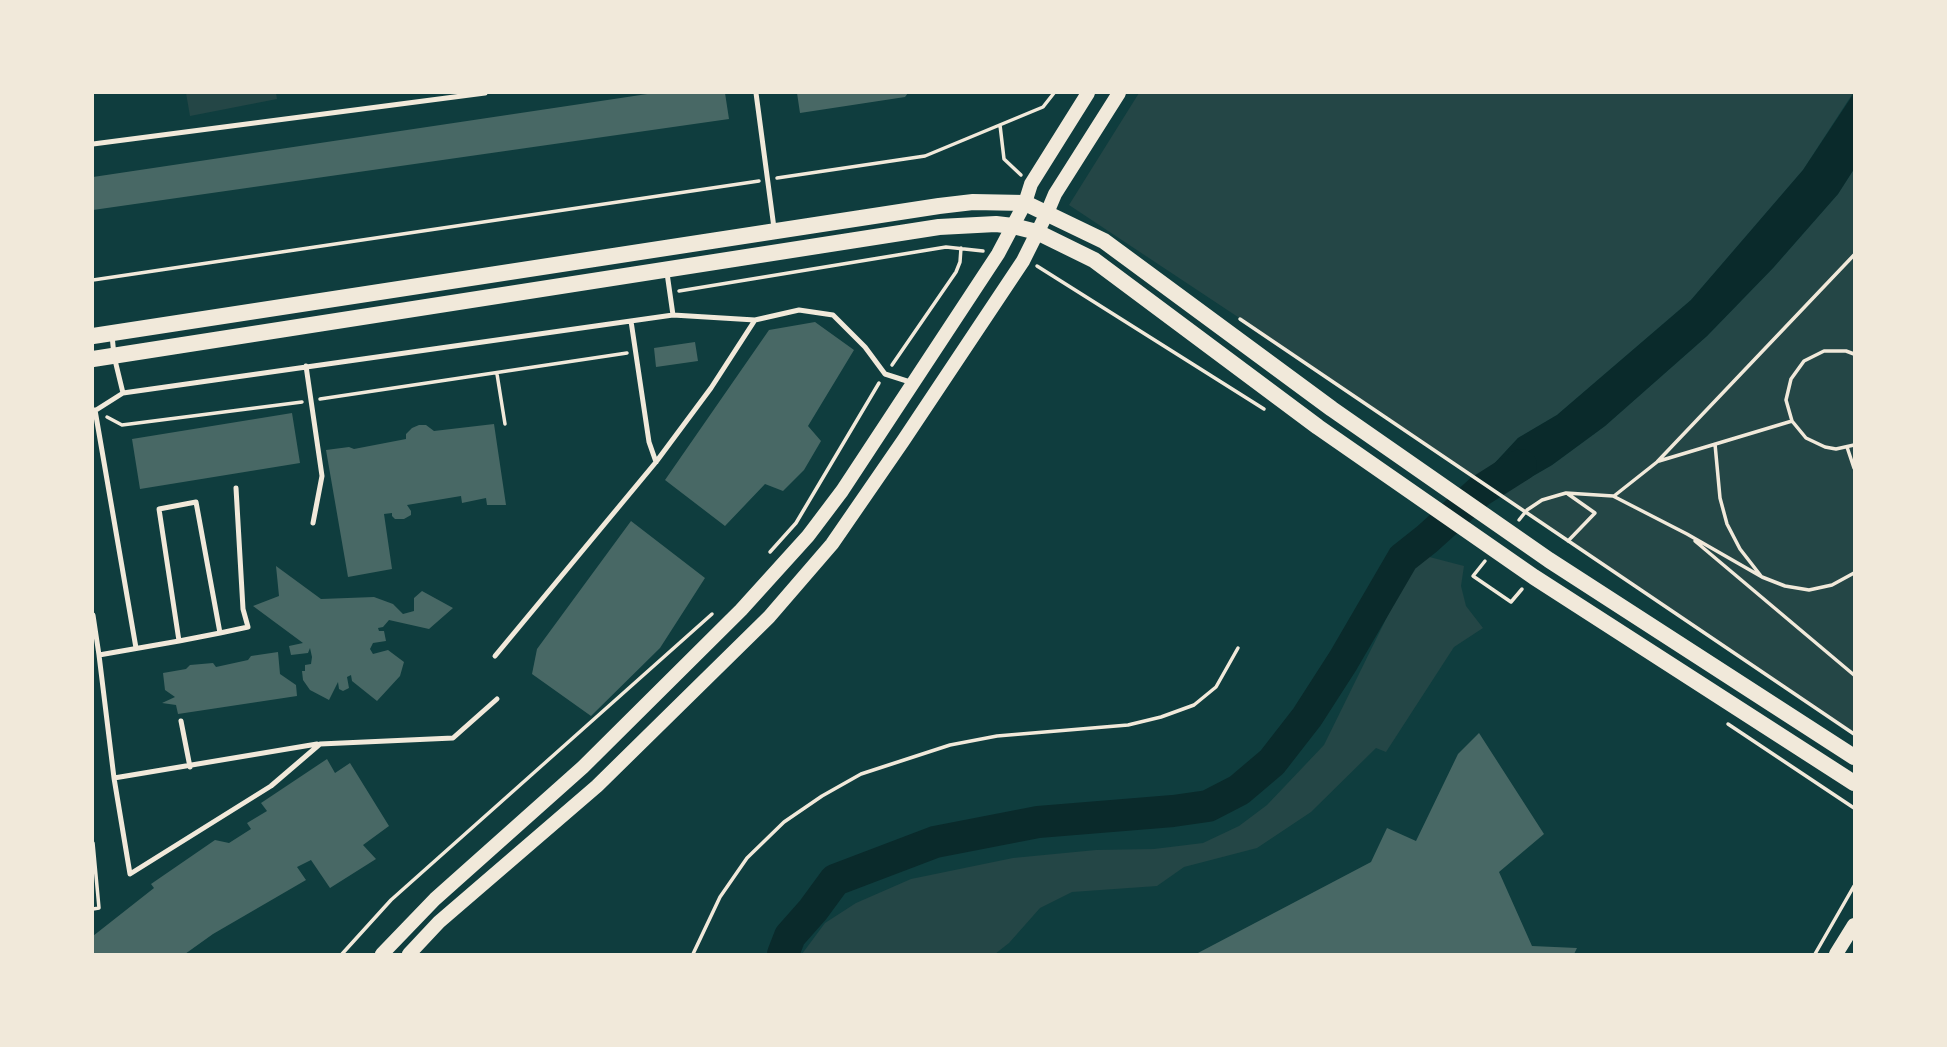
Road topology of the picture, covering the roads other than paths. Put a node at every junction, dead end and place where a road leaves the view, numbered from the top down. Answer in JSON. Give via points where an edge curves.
{"nodes":[{"id":1,"x":485,"y":93,"type":"edge"},
{"id":2,"x":756,"y":93,"type":"edge"},
{"id":3,"x":1087,"y":93,"type":"edge"},
{"id":4,"x":1119,"y":93,"type":"edge"},
{"id":5,"x":93,"y":145,"type":"edge"},
{"id":6,"x":1025,"y":202,"type":"junction"},
{"id":7,"x":1047,"y":213,"type":"junction"},
{"id":8,"x":1013,"y":226,"type":"junction"},
{"id":9,"x":774,"y":231,"type":"junction"},
{"id":10,"x":1037,"y":232,"type":"junction"},
{"id":11,"x":667,"y":270,"type":"junction"},
{"id":12,"x":673,"y":315,"type":"junction"},
{"id":13,"x":755,"y":320,"type":"junction"},
{"id":14,"x":631,"y":321,"type":"junction"},
{"id":15,"x":111,"y":333,"type":"junction"},
{"id":16,"x":93,"y":336,"type":"edge"},
{"id":17,"x":114,"y":356,"type":"junction"},
{"id":18,"x":93,"y":359,"type":"edge"},
{"id":19,"x":306,"y":366,"type":"junction"},
{"id":20,"x":913,"y":383,"type":"junction"},
{"id":21,"x":123,"y":393,"type":"junction"},
{"id":22,"x":94,"y":411,"type":"edge"},
{"id":23,"x":656,"y":463,"type":"junction"},
{"id":24,"x":236,"y":488,"type":"dead end"},
{"id":25,"x":313,"y":523,"type":"dead end"},
{"id":26,"x":93,"y":615,"type":"edge"},
{"id":27,"x":220,"y":633,"type":"junction"},
{"id":28,"x":179,"y":641,"type":"junction"},
{"id":29,"x":136,"y":649,"type":"junction"},
{"id":30,"x":99,"y":655,"type":"junction"},
{"id":31,"x":495,"y":656,"type":"dead end"},
{"id":32,"x":497,"y":699,"type":"dead end"},
{"id":33,"x":181,"y":722,"type":"dead end"},
{"id":34,"x":320,"y":744,"type":"junction"},
{"id":35,"x":1854,"y":757,"type":"edge"},
{"id":36,"x":190,"y":767,"type":"junction"},
{"id":37,"x":114,"y":778,"type":"junction"},
{"id":38,"x":1854,"y":783,"type":"edge"},
{"id":39,"x":1854,"y":925,"type":"edge"},
{"id":40,"x":382,"y":954,"type":"edge"},
{"id":41,"x":408,"y":954,"type":"edge"},
{"id":42,"x":1836,"y":954,"type":"edge"}],
"edges":[{"from":1,"to":5,"type":"lane"},
{"from":2,"to":9,"type":"lane"},
{"from":3,"to":6,"type":"main road","via":[[1031,184]]},
{"from":4,"to":7,"type":"main road"},
{"from":6,"to":7,"type":"main road"},
{"from":6,"to":8,"type":"main road"},
{"from":6,"to":9,"type":"main road","via":[[973,202]]},
{"from":7,"to":10,"type":"main road"},
{"from":7,"to":35,"type":"main road","via":[[1104,241],[1549,561]]},
{"from":8,"to":10,"type":"main road"},
{"from":8,"to":11,"type":"main road","via":[[940,227]]},
{"from":8,"to":20,"type":"main road"},
{"from":9,"to":15,"type":"main road"},
{"from":10,"to":38,"type":"main road","via":[[1094,260],[1529,582]]},
{"from":10,"to":41,"type":"main road","via":[[1023,261],[903,440],[832,544],[799,582],[597,786]]},
{"from":11,"to":12,"type":"lane"},
{"from":11,"to":17,"type":"main road"},
{"from":12,"to":13,"type":"lane"},
{"from":12,"to":14,"type":"lane"},
{"from":13,"to":20,"type":"lane","via":[[799,310],[833,315],[885,374]]},
{"from":13,"to":23,"type":"lane"},
{"from":14,"to":19,"type":"lane"},
{"from":14,"to":23,"type":"lane"},
{"from":15,"to":16,"type":"main road"},
{"from":15,"to":17,"type":"lane"},
{"from":17,"to":18,"type":"main road"},
{"from":17,"to":21,"type":"lane"},
{"from":19,"to":21,"type":"lane"},
{"from":19,"to":25,"type":"lane","via":[[322,476]]},
{"from":20,"to":40,"type":"main road","via":[[821,519],[748,603],[583,767],[435,899]]},
{"from":21,"to":22,"type":"lane"},
{"from":22,"to":29,"type":"lane"},
{"from":23,"to":31,"type":"lane"},
{"from":24,"to":27,"type":"lane","via":[[248,627]]},
{"from":26,"to":30,"type":"lane"},
{"from":27,"to":28,"type":"lane"},
{"from":27,"to":28,"type":"lane","via":[[196,502],[159,509]]},
{"from":28,"to":29,"type":"lane"},
{"from":29,"to":30,"type":"lane"},
{"from":30,"to":37,"type":"lane"},
{"from":32,"to":34,"type":"lane","via":[[453,738]]},
{"from":33,"to":36,"type":"lane"},
{"from":34,"to":36,"type":"lane"},
{"from":34,"to":37,"type":"lane","via":[[271,786],[130,874]]},
{"from":36,"to":37,"type":"lane"},
{"from":39,"to":42,"type":"main road"}]}
